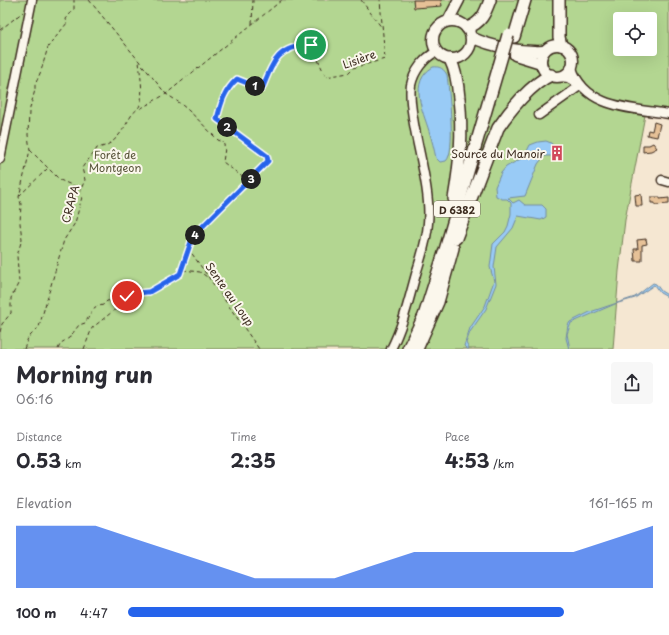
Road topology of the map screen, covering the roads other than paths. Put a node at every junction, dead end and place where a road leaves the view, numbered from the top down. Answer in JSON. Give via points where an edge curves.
{"nodes":[{"id":1,"x":490,"y":0,"type":"edge"},
{"id":2,"x":517,"y":0,"type":"edge"},
{"id":3,"x":525,"y":0,"type":"edge"},
{"id":4,"x":559,"y":0,"type":"edge"},
{"id":5,"x":31,"y":3,"type":"edge"},
{"id":6,"x":458,"y":3,"type":"edge"},
{"id":7,"x":448,"y":21,"type":"junction"},
{"id":8,"x":466,"y":29,"type":"junction"},
{"id":9,"x":511,"y":36,"type":"junction"},
{"id":10,"x":561,"y":45,"type":"junction"},
{"id":11,"x":468,"y":51,"type":"junction"},
{"id":12,"x":544,"y":51,"type":"junction"},
{"id":13,"x":436,"y":52,"type":"junction"},
{"id":14,"x":450,"y":59,"type":"junction"},
{"id":15,"x":541,"y":63,"type":"junction"},
{"id":16,"x":502,"y":66,"type":"junction"},
{"id":17,"x":572,"y":68,"type":"junction"},
{"id":18,"x":555,"y":76,"type":"junction"},
{"id":19,"x":581,"y":85,"type":"junction"},
{"id":20,"x":669,"y":114,"type":"edge"},
{"id":21,"x":539,"y":116,"type":"dead end"},
{"id":22,"x":0,"y":159,"type":"edge"},
{"id":23,"x":456,"y":238,"type":"junction"},
{"id":24,"x":445,"y":250,"type":"junction"},
{"id":25,"x":392,"y":349,"type":"edge"},
{"id":26,"x":408,"y":349,"type":"edge"},
{"id":27,"x":417,"y":349,"type":"edge"}],
"edges":[{"from":1,"to":8,"type":"highway","via":[[479,22]]},
{"from":2,"to":9,"type":"highway","number":"D 6382"},
{"from":3,"to":9,"type":"highway","number":"D 6382"},
{"from":4,"to":10,"type":"highway"},
{"from":5,"to":22,"type":"street"},
{"from":6,"to":7,"type":"main road"},
{"from":6,"to":8,"type":"main road"},
{"from":7,"to":8,"type":"main road"},
{"from":7,"to":13,"type":"main road","via":[[434,33],[433,46]]},
{"from":8,"to":11,"type":"main road","via":[[470,47]]},
{"from":8,"to":12,"type":"main road","via":[[481,43]]},
{"from":9,"to":16,"type":"highway","number":"D 6382","bridge":true},
{"from":10,"to":12,"type":"main road","via":[[552,46]]},
{"from":10,"to":17,"type":"main road","via":[[571,52]]},
{"from":11,"to":14,"type":"main road","via":[[460,58]]},
{"from":11,"to":15,"type":"main road","via":[[486,49]]},
{"from":12,"to":15,"type":"main road"},
{"from":13,"to":14,"type":"main road"},
{"from":13,"to":25,"type":"street","via":[[417,70],[411,85],[411,102],[426,191],[428,223],[405,314]]},
{"from":14,"to":24,"type":"highway","via":[[458,89],[462,136]]},
{"from":15,"to":18,"type":"main road","via":[[543,68]]},
{"from":16,"to":23,"type":"highway","number":"D 6382"},
{"from":16,"to":24,"type":"highway","number":"D 6382"},
{"from":17,"to":18,"type":"main road","via":[[564,75]]},
{"from":17,"to":19,"type":"street"},
{"from":18,"to":19,"type":"street","via":[[568,78]]},
{"from":18,"to":23,"type":"highway","via":[[544,78],[528,92],[498,128]]},
{"from":19,"to":20,"type":"street","via":[[603,102]]},
{"from":19,"to":21,"type":"street"},
{"from":23,"to":27,"type":"highway","number":"D 6382","via":[[438,302]]},
{"from":24,"to":26,"type":"highway","number":"D 6382","via":[[424,316]]}]}
